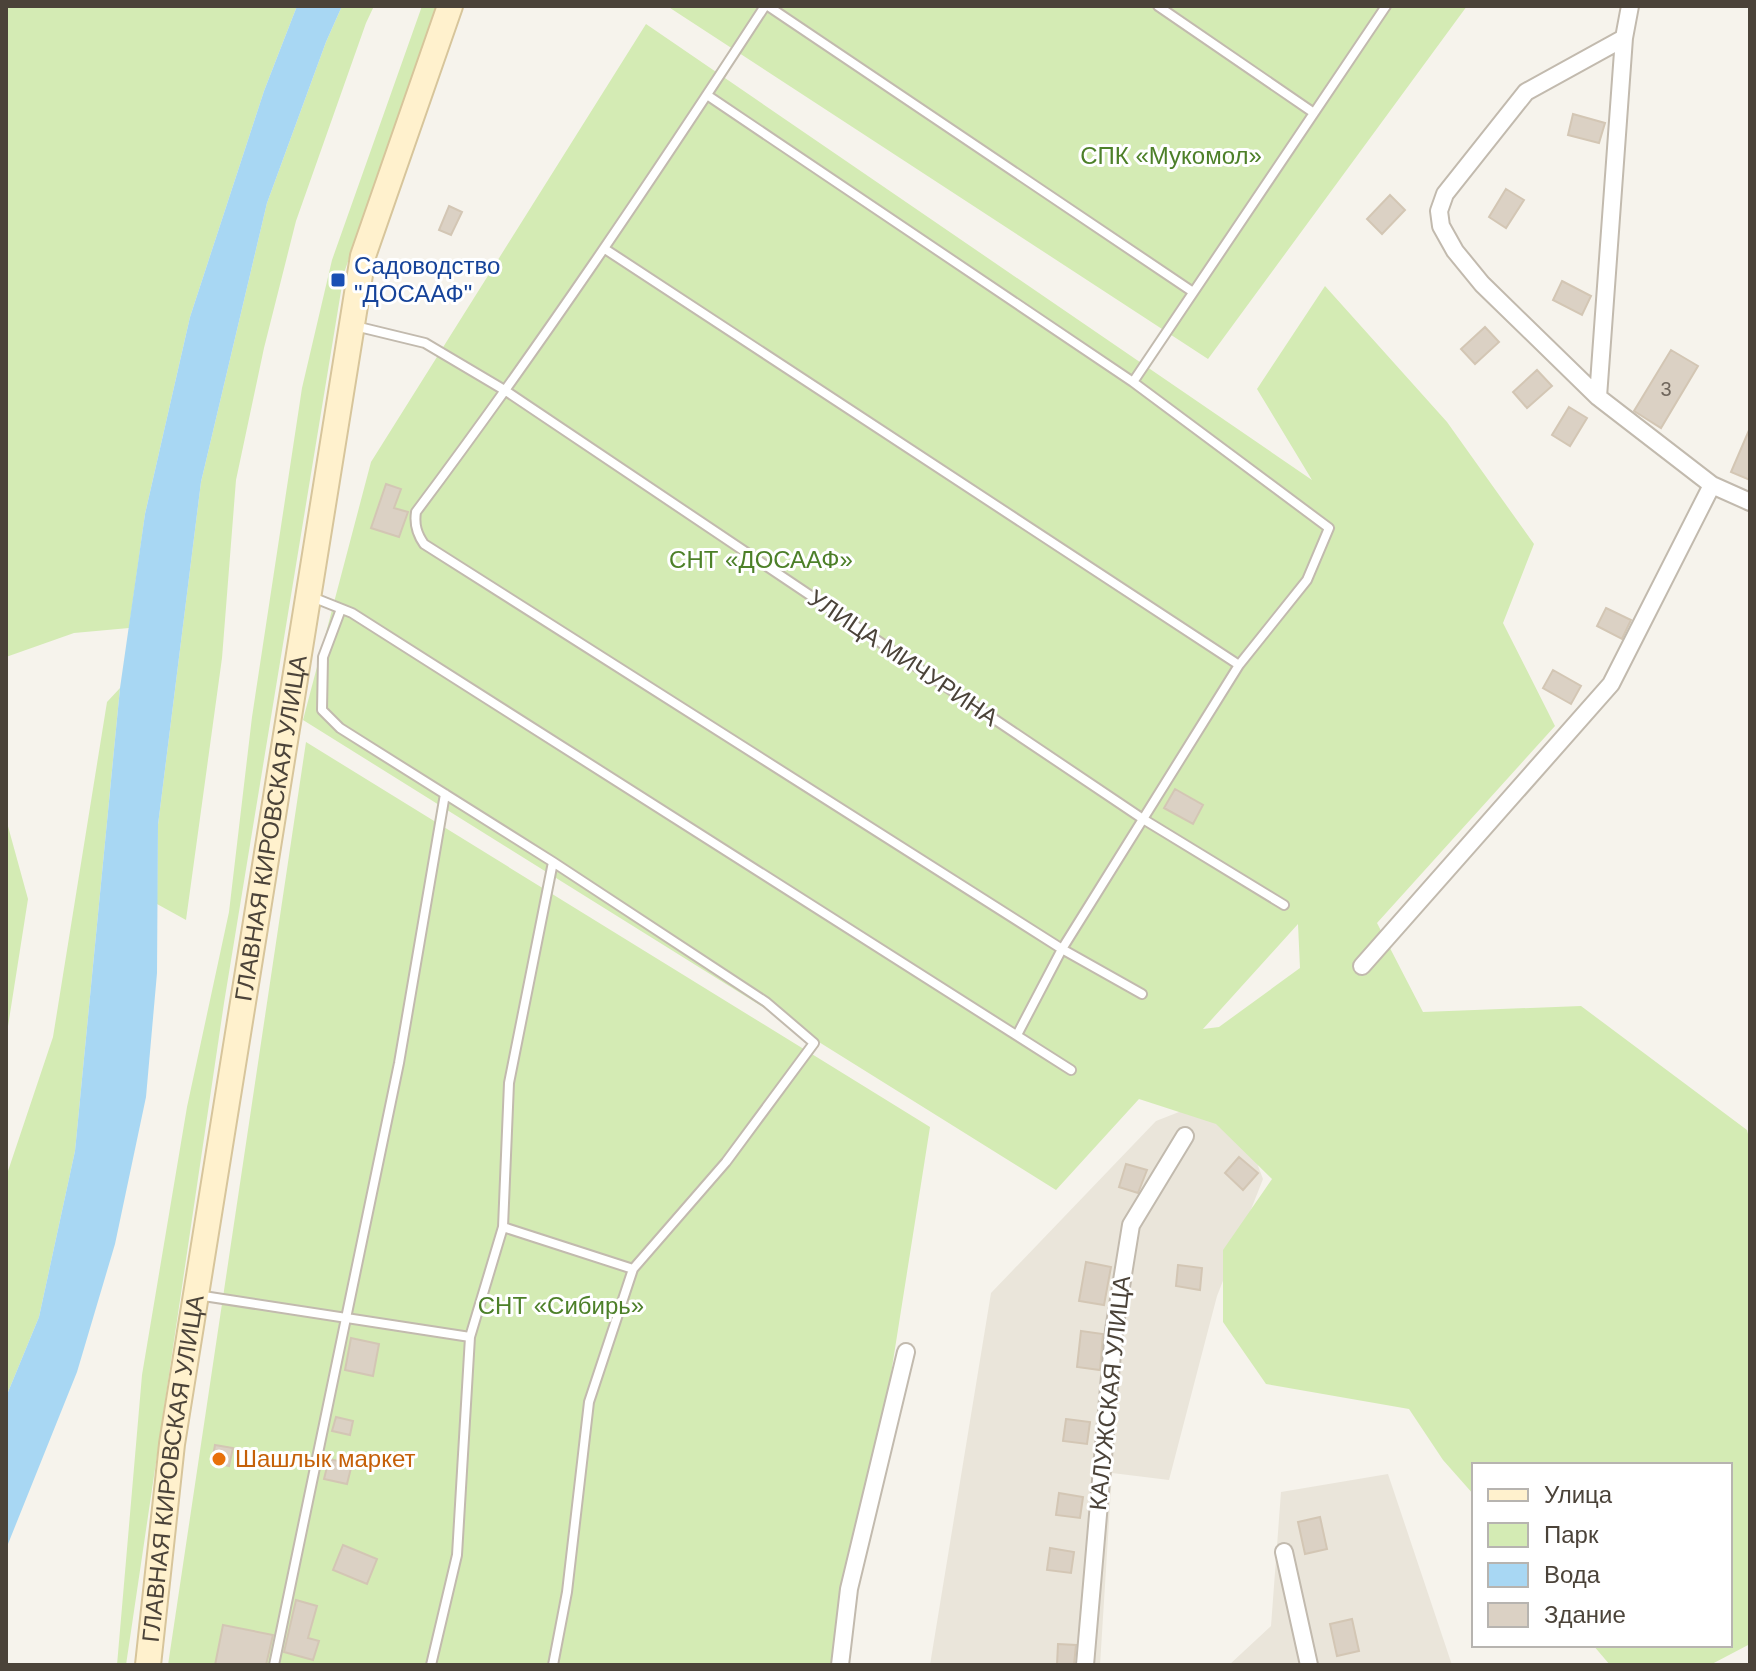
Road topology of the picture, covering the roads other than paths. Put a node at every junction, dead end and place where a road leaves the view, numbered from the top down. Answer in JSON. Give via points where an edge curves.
{"nodes":[{"id":1,"x":450,"y":6,"type":"edge"},
{"id":2,"x":766,"y":6,"type":"edge"},
{"id":3,"x":1158,"y":6,"type":"edge"},
{"id":4,"x":1386,"y":6,"type":"edge"},
{"id":5,"x":1630,"y":6,"type":"edge"},
{"id":6,"x":1624,"y":38,"type":"junction"},
{"id":7,"x":707,"y":95,"type":"junction"},
{"id":8,"x":1314,"y":113,"type":"junction"},
{"id":9,"x":605,"y":249,"type":"junction"},
{"id":10,"x":1193,"y":292,"type":"junction"},
{"id":11,"x":352,"y":325,"type":"junction"},
{"id":12,"x":1133,"y":382,"type":"junction"},
{"id":13,"x":506,"y":391,"type":"junction"},
{"id":14,"x":1598,"y":397,"type":"junction"},
{"id":15,"x":1712,"y":485,"type":"junction"},
{"id":16,"x":1750,"y":502,"type":"edge"},
{"id":17,"x":309,"y":596,"type":"junction"},
{"id":18,"x":341,"y":609,"type":"junction"},
{"id":19,"x":1239,"y":665,"type":"junction"},
{"id":20,"x":445,"y":794,"type":"junction"},
{"id":21,"x":1143,"y":819,"type":"junction"},
{"id":22,"x":553,"y":862,"type":"junction"},
{"id":23,"x":1284,"y":905,"type":"dead end"},
{"id":24,"x":1062,"y":949,"type":"junction"},
{"id":25,"x":1362,"y":966,"type":"dead end"},
{"id":26,"x":1142,"y":994,"type":"dead end"},
{"id":27,"x":1017,"y":1035,"type":"junction"},
{"id":28,"x":1071,"y":1070,"type":"dead end"},
{"id":29,"x":1185,"y":1136,"type":"dead end"},
{"id":30,"x":503,"y":1227,"type":"junction"},
{"id":31,"x":633,"y":1269,"type":"junction"},
{"id":32,"x":196,"y":1295,"type":"junction"},
{"id":33,"x":347,"y":1318,"type":"junction"},
{"id":34,"x":470,"y":1337,"type":"junction"},
{"id":35,"x":906,"y":1352,"type":"dead end"},
{"id":36,"x":1284,"y":1552,"type":"dead end"},
{"id":37,"x":148,"y":1665,"type":"edge"},
{"id":38,"x":274,"y":1665,"type":"edge"},
{"id":39,"x":431,"y":1665,"type":"edge"},
{"id":40,"x":553,"y":1665,"type":"edge"},
{"id":41,"x":840,"y":1665,"type":"edge"},
{"id":42,"x":1085,"y":1665,"type":"edge"},
{"id":43,"x":1309,"y":1665,"type":"edge"}],
"edges":[{"from":1,"to":11,"type":"main road","name":"ГЛАВНАЯ КИРОВСКАЯ УЛИЦА","via":[[363,256]]},
{"from":2,"to":7,"type":"lane"},
{"from":2,"to":10,"type":"lane"},
{"from":3,"to":8,"type":"lane"},
{"from":4,"to":8,"type":"lane"},
{"from":5,"to":6,"type":"street"},
{"from":6,"to":14,"type":"street"},
{"from":6,"to":14,"type":"street","via":[[1526,92],[1468,162],[1439,211],[1455,251],[1482,284]]},
{"from":7,"to":9,"type":"lane"},
{"from":7,"to":12,"type":"lane"},
{"from":8,"to":10,"type":"lane"},
{"from":9,"to":13,"type":"lane"},
{"from":9,"to":19,"type":"lane"},
{"from":10,"to":12,"type":"lane"},
{"from":11,"to":13,"type":"lane","name":"УЛИЦА МИЧУРИНА","via":[[425,343]]},
{"from":11,"to":17,"type":"main road","name":"ГЛАВНАЯ КИРОВСКАЯ УЛИЦА"},
{"from":12,"to":19,"type":"lane","via":[[1329,528],[1307,580]]},
{"from":13,"to":21,"type":"lane","name":"УЛИЦА МИЧУРИНА"},
{"from":13,"to":24,"type":"lane","via":[[416,512],[424,544]]},
{"from":14,"to":15,"type":"street"},
{"from":15,"to":16,"type":"street"},
{"from":15,"to":25,"type":"street","via":[[1611,684]]},
{"from":17,"to":18,"type":"lane"},
{"from":17,"to":32,"type":"main road","name":"ГЛАВНАЯ КИРОВСКАЯ УЛИЦА"},
{"from":18,"to":20,"type":"lane","via":[[323,657],[322,710],[340,728]]},
{"from":18,"to":27,"type":"lane"},
{"from":19,"to":21,"type":"lane"},
{"from":20,"to":22,"type":"lane"},
{"from":20,"to":33,"type":"lane","via":[[399,1063]]},
{"from":21,"to":23,"type":"lane","name":"УЛИЦА МИЧУРИНА"},
{"from":21,"to":24,"type":"lane"},
{"from":22,"to":30,"type":"lane","via":[[509,1083]]},
{"from":22,"to":31,"type":"lane","via":[[766,1002],[814,1043],[726,1162]]},
{"from":24,"to":26,"type":"lane"},
{"from":24,"to":27,"type":"lane"},
{"from":27,"to":28,"type":"lane"},
{"from":29,"to":42,"type":"street","name":"КАЛУЖСКАЯ УЛИЦА","via":[[1131,1225],[1114,1330]]},
{"from":30,"to":31,"type":"lane"},
{"from":30,"to":34,"type":"lane"},
{"from":31,"to":40,"type":"lane","via":[[589,1402]]},
{"from":32,"to":33,"type":"lane"},
{"from":32,"to":37,"type":"main road","name":"ГЛАВНАЯ КИРОВСКАЯ УЛИЦА","via":[[172,1444]]},
{"from":33,"to":34,"type":"lane"},
{"from":33,"to":38,"type":"lane"},
{"from":34,"to":39,"type":"lane","via":[[457,1555]]},
{"from":35,"to":41,"type":"street","via":[[849,1589]]},
{"from":36,"to":43,"type":"street"}]}
